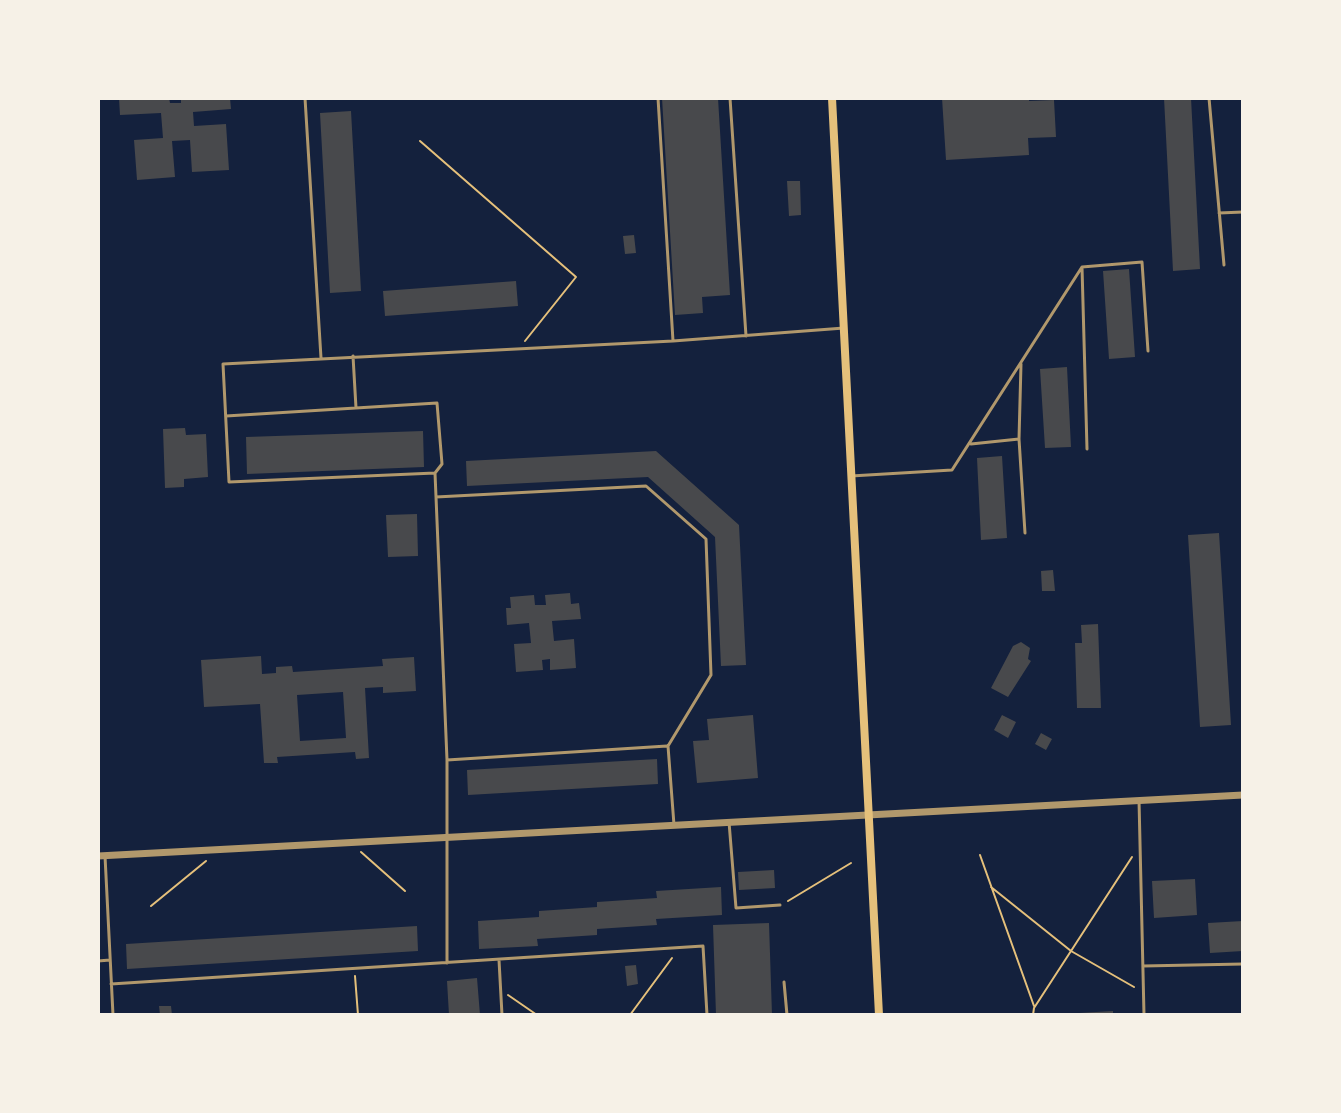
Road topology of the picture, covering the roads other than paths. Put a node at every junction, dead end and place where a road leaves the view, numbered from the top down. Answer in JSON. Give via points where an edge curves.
{"nodes":[{"id":1,"x":305,"y":98,"type":"edge"},
{"id":2,"x":490,"y":98,"type":"edge"},
{"id":3,"x":504,"y":98,"type":"edge"},
{"id":4,"x":658,"y":98,"type":"edge"},
{"id":5,"x":730,"y":98,"type":"edge"},
{"id":6,"x":832,"y":98,"type":"edge"},
{"id":7,"x":1209,"y":98,"type":"edge"},
{"id":8,"x":1243,"y":212,"type":"edge"},
{"id":9,"x":1219,"y":213,"type":"junction"},
{"id":10,"x":1224,"y":265,"type":"dead end"},
{"id":11,"x":1082,"y":267,"type":"junction"},
{"id":12,"x":844,"y":328,"type":"junction"},
{"id":13,"x":746,"y":336,"type":"junction"},
{"id":14,"x":673,"y":341,"type":"junction"},
{"id":15,"x":1148,"y":351,"type":"dead end"},
{"id":16,"x":353,"y":356,"type":"junction"},
{"id":17,"x":321,"y":358,"type":"junction"},
{"id":18,"x":1021,"y":364,"type":"junction"},
{"id":19,"x":356,"y":408,"type":"junction"},
{"id":20,"x":226,"y":416,"type":"junction"},
{"id":21,"x":1019,"y":439,"type":"junction"},
{"id":22,"x":968,"y":444,"type":"junction"},
{"id":23,"x":1087,"y":449,"type":"dead end"},
{"id":24,"x":435,"y":473,"type":"junction"},
{"id":25,"x":851,"y":476,"type":"junction"},
{"id":26,"x":435,"y":497,"type":"junction"},
{"id":27,"x":1025,"y":533,"type":"dead end"},
{"id":28,"x":668,"y":746,"type":"junction"},
{"id":29,"x":447,"y":760,"type":"junction"},
{"id":30,"x":1243,"y":795,"type":"edge"},
{"id":31,"x":1139,"y":800,"type":"junction"},
{"id":32,"x":869,"y":815,"type":"junction"},
{"id":33,"x":729,"y":822,"type":"junction"},
{"id":34,"x":674,"y":825,"type":"junction"},
{"id":35,"x":446,"y":838,"type":"junction"},
{"id":36,"x":102,"y":856,"type":"edge"},
{"id":37,"x":780,"y":905,"type":"road end"},
{"id":38,"x":110,"y":960,"type":"junction"},
{"id":39,"x":499,"y":960,"type":"junction"},
{"id":40,"x":98,"y":961,"type":"edge"},
{"id":41,"x":447,"y":963,"type":"junction"},
{"id":42,"x":1243,"y":964,"type":"edge"},
{"id":43,"x":1143,"y":966,"type":"junction"},
{"id":44,"x":784,"y":982,"type":"dead end"},
{"id":45,"x":111,"y":984,"type":"junction"},
{"id":46,"x":113,"y":1015,"type":"edge"},
{"id":47,"x":502,"y":1015,"type":"edge"},
{"id":48,"x":707,"y":1015,"type":"edge"},
{"id":49,"x":787,"y":1015,"type":"edge"},
{"id":50,"x":879,"y":1015,"type":"edge"},
{"id":51,"x":1144,"y":1015,"type":"edge"}],
"edges":[{"from":1,"to":17,"type":"lane"},
{"from":2,"to":3,"type":"lane"},
{"from":4,"to":14,"type":"lane"},
{"from":5,"to":13,"type":"lane"},
{"from":6,"to":12,"type":"main road"},
{"from":7,"to":9,"type":"lane"},
{"from":8,"to":9,"type":"lane"},
{"from":9,"to":10,"type":"lane"},
{"from":11,"to":15,"type":"lane","via":[[1142,262]]},
{"from":11,"to":18,"type":"lane"},
{"from":11,"to":23,"type":"lane"},
{"from":12,"to":13,"type":"lane"},
{"from":12,"to":25,"type":"main road"},
{"from":13,"to":14,"type":"lane"},
{"from":14,"to":16,"type":"lane"},
{"from":16,"to":17,"type":"lane"},
{"from":16,"to":19,"type":"lane"},
{"from":17,"to":20,"type":"lane","via":[[223,364]]},
{"from":18,"to":21,"type":"lane"},
{"from":18,"to":22,"type":"lane"},
{"from":19,"to":20,"type":"lane"},
{"from":19,"to":24,"type":"lane","via":[[437,403],[442,464]]},
{"from":20,"to":24,"type":"lane","via":[[229,482]]},
{"from":21,"to":22,"type":"lane"},
{"from":21,"to":27,"type":"lane"},
{"from":22,"to":25,"type":"lane","via":[[952,470]]},
{"from":24,"to":26,"type":"lane"},
{"from":25,"to":32,"type":"main road"},
{"from":26,"to":28,"type":"lane","via":[[646,486],[706,539],[711,675]]},
{"from":26,"to":29,"type":"lane"},
{"from":28,"to":29,"type":"lane"},
{"from":28,"to":34,"type":"lane"},
{"from":29,"to":35,"type":"lane"},
{"from":30,"to":31,"type":"street"},
{"from":31,"to":32,"type":"street"},
{"from":31,"to":43,"type":"lane"},
{"from":32,"to":33,"type":"street"},
{"from":32,"to":50,"type":"main road"},
{"from":33,"to":34,"type":"street"},
{"from":33,"to":37,"type":"lane","via":[[736,908]]},
{"from":34,"to":35,"type":"street"},
{"from":35,"to":36,"type":"street"},
{"from":35,"to":41,"type":"lane"},
{"from":36,"to":38,"type":"lane"},
{"from":38,"to":40,"type":"lane"},
{"from":38,"to":45,"type":"lane"},
{"from":39,"to":41,"type":"lane"},
{"from":39,"to":47,"type":"lane"},
{"from":39,"to":48,"type":"lane","via":[[703,946]]},
{"from":41,"to":45,"type":"lane"},
{"from":42,"to":43,"type":"lane"},
{"from":43,"to":51,"type":"lane"},
{"from":44,"to":49,"type":"lane"},
{"from":45,"to":46,"type":"lane"}]}
